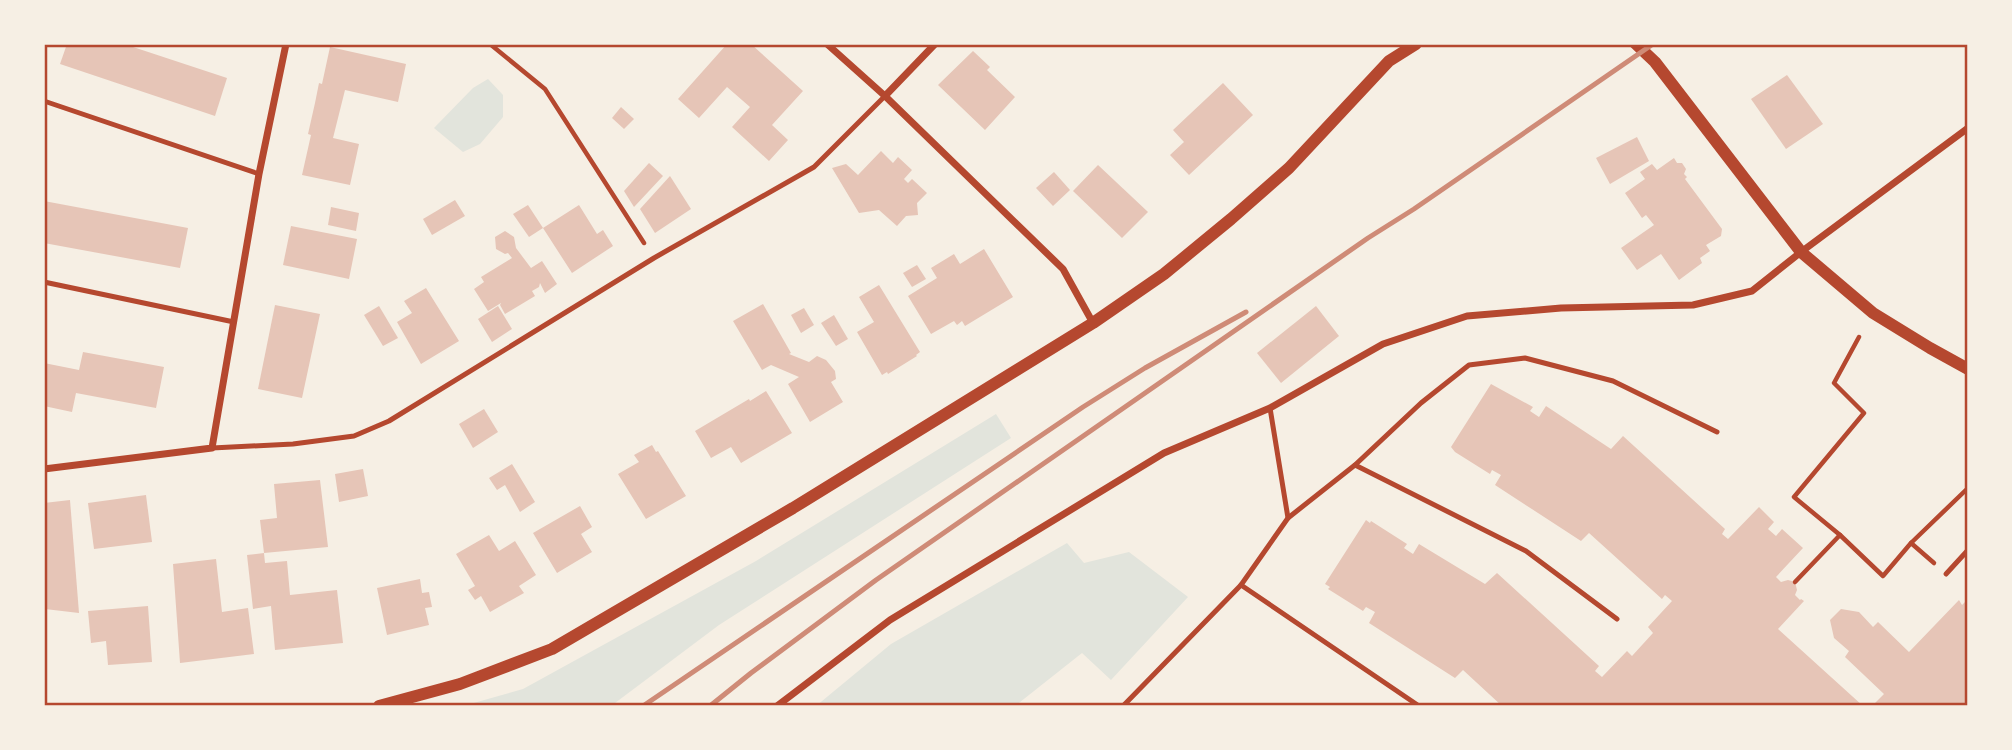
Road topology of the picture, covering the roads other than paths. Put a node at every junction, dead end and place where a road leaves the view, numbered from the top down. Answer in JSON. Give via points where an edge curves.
{"nodes":[{"id":1,"x":286,"y":44,"type":"edge"},
{"id":2,"x":827,"y":44,"type":"edge"},
{"id":3,"x":935,"y":44,"type":"edge"},
{"id":4,"x":1416,"y":44,"type":"edge"},
{"id":5,"x":1636,"y":44,"type":"edge"},
{"id":6,"x":885,"y":96,"type":"junction"},
{"id":7,"x":44,"y":101,"type":"edge"},
{"id":8,"x":1968,"y":128,"type":"edge"},
{"id":9,"x":259,"y":174,"type":"junction"},
{"id":10,"x":1801,"y":252,"type":"junction"},
{"id":11,"x":44,"y":282,"type":"edge"},
{"id":12,"x":234,"y":322,"type":"junction"},
{"id":13,"x":1093,"y":323,"type":"junction"},
{"id":14,"x":1968,"y":369,"type":"edge"},
{"id":15,"x":1270,"y":408,"type":"junction"},
{"id":16,"x":1717,"y":432,"type":"dead end"},
{"id":17,"x":212,"y":448,"type":"junction"},
{"id":18,"x":1355,"y":465,"type":"junction"},
{"id":19,"x":44,"y":469,"type":"edge"},
{"id":20,"x":1288,"y":518,"type":"junction"},
{"id":21,"x":1968,"y":550,"type":"edge"},
{"id":22,"x":1946,"y":574,"type":"road end"},
{"id":23,"x":1241,"y":585,"type":"junction"},
{"id":24,"x":1617,"y":620,"type":"dead end"},
{"id":25,"x":379,"y":706,"type":"edge"},
{"id":26,"x":777,"y":706,"type":"edge"},
{"id":27,"x":1122,"y":706,"type":"edge"},
{"id":28,"x":1419,"y":706,"type":"edge"}],
"edges":[{"from":1,"to":9,"type":"street"},
{"from":2,"to":6,"type":"street"},
{"from":3,"to":6,"type":"street"},
{"from":4,"to":13,"type":"street","via":[[1389,61],[1289,168],[1231,219],[1164,274]]},
{"from":5,"to":10,"type":"street","via":[[1655,62]]},
{"from":6,"to":13,"type":"street","via":[[1063,269]]},
{"from":6,"to":17,"type":"lane","via":[[814,167],[654,258],[390,421],[354,436]]},
{"from":7,"to":9,"type":"lane"},
{"from":8,"to":10,"type":"street"},
{"from":9,"to":12,"type":"street"},
{"from":10,"to":14,"type":"street","via":[[1873,313]]},
{"from":10,"to":15,"type":"street","via":[[1752,291],[1693,305],[1561,307],[1466,316],[1383,344]]},
{"from":11,"to":12,"type":"lane"},
{"from":12,"to":17,"type":"street"},
{"from":13,"to":25,"type":"street","via":[[793,508],[552,649],[460,684]]},
{"from":15,"to":20,"type":"lane"},
{"from":15,"to":26,"type":"street","via":[[1164,453],[890,620]]},
{"from":16,"to":18,"type":"lane","via":[[1613,381],[1525,358],[1469,365]]},
{"from":17,"to":19,"type":"street"},
{"from":18,"to":20,"type":"lane"},
{"from":18,"to":24,"type":"lane","via":[[1526,551]]},
{"from":20,"to":23,"type":"lane"},
{"from":21,"to":22,"type":"lane"},
{"from":23,"to":27,"type":"lane"},
{"from":23,"to":28,"type":"lane"}]}
